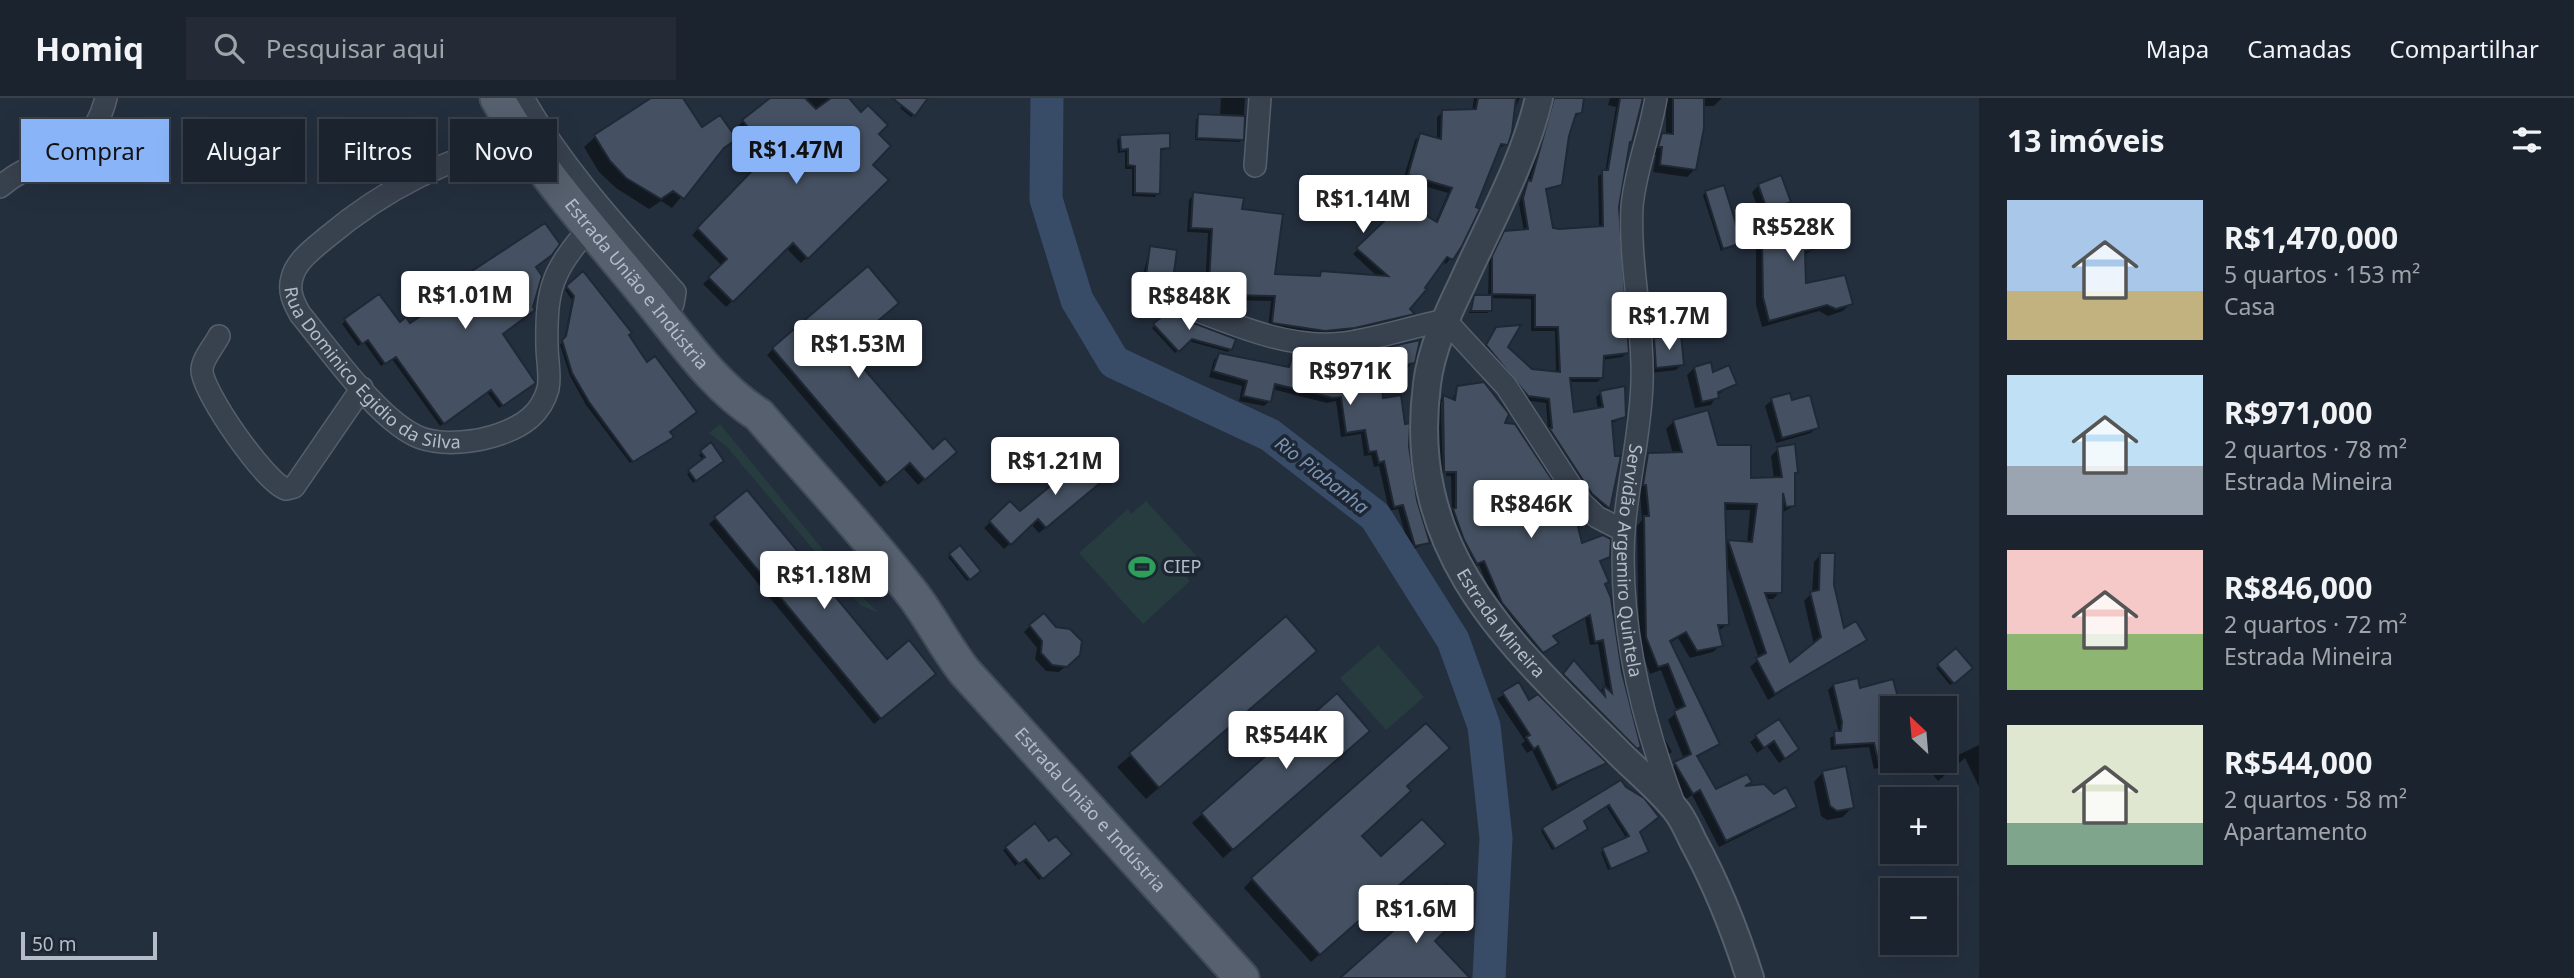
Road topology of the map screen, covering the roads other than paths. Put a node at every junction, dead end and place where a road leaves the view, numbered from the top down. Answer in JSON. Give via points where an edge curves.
{"nodes":[{"id":1,"x":106,"y":98,"type":"edge"},
{"id":2,"x":497,"y":98,"type":"edge"},
{"id":3,"x":523,"y":98,"type":"edge"},
{"id":4,"x":1260,"y":98,"type":"edge"},
{"id":5,"x":1539,"y":98,"type":"edge"},
{"id":6,"x":1656,"y":98,"type":"edge"},
{"id":7,"x":509,"y":119,"type":"edge"},
{"id":8,"x":450,"y":160,"type":"edge"},
{"id":9,"x":1255,"y":166,"type":"dead end"},
{"id":10,"x":554,"y":182,"type":"edge"},
{"id":11,"x":0,"y":187,"type":"edge"},
{"id":12,"x":590,"y":227,"type":"junction"},
{"id":13,"x":1188,"y":307,"type":"dead end"},
{"id":14,"x":662,"y":314,"type":"junction"},
{"id":15,"x":1445,"y":320,"type":"junction"},
{"id":16,"x":219,"y":337,"type":"dead end"},
{"id":17,"x":362,"y":388,"type":"junction"},
{"id":18,"x":1624,"y":531,"type":"junction"},
{"id":19,"x":1676,"y":810,"type":"junction"},
{"id":20,"x":1242,"y":978,"type":"edge"},
{"id":21,"x":1750,"y":978,"type":"edge"}],
"edges":[{"from":1,"to":11,"type":"street","via":[[100,121],[85,141]]},
{"from":2,"to":7,"type":"main road","name":"Estrada União e Indústria"},
{"from":3,"to":14,"type":"street","via":[[605,212],[675,292],[673,304]]},
{"from":4,"to":9,"type":"street"},
{"from":5,"to":15,"type":"street","name":"Estrada Mineira","via":[[1511,176]]},
{"from":6,"to":18,"type":"street","name":"Servidão Argemiro Quintela","via":[[1632,205],[1642,383]]},
{"from":8,"to":17,"type":"street","name":"Rua Dominico Egidio da Silva","via":[[382,195],[306,255],[292,278],[291,298],[300,314]]},
{"from":10,"to":12,"type":"main road","name":"Estrada União e Indústria"},
{"from":12,"to":14,"type":"main road","name":"Estrada União e Indústria"},
{"from":12,"to":17,"type":"street","name":"Rua Dominico Egidio da Silva","via":[[562,260],[552,280],[547,314],[549,387],[540,408],[528,420],[492,437],[423,439],[401,428]]},
{"from":13,"to":15,"type":"street","via":[[1301,342],[1344,343]]},
{"from":14,"to":20,"type":"main road","name":"Estrada União e Indústria","via":[[734,399],[759,415],[893,570],[973,682]]},
{"from":15,"to":18,"type":"street","via":[[1506,386],[1582,503]]},
{"from":15,"to":19,"type":"street","name":"Estrada Mineira","via":[[1427,383],[1425,435],[1432,497],[1452,558],[1485,611],[1515,647]]},
{"from":16,"to":17,"type":"street","via":[[201,366],[202,378],[270,479],[286,489],[294,486]]},
{"from":18,"to":19,"type":"street","name":"Servidão Argemiro Quintela","via":[[1628,641],[1642,710]]},
{"from":19,"to":21,"type":"street","name":"Estrada Mineira","via":[[1709,871]]}]}
